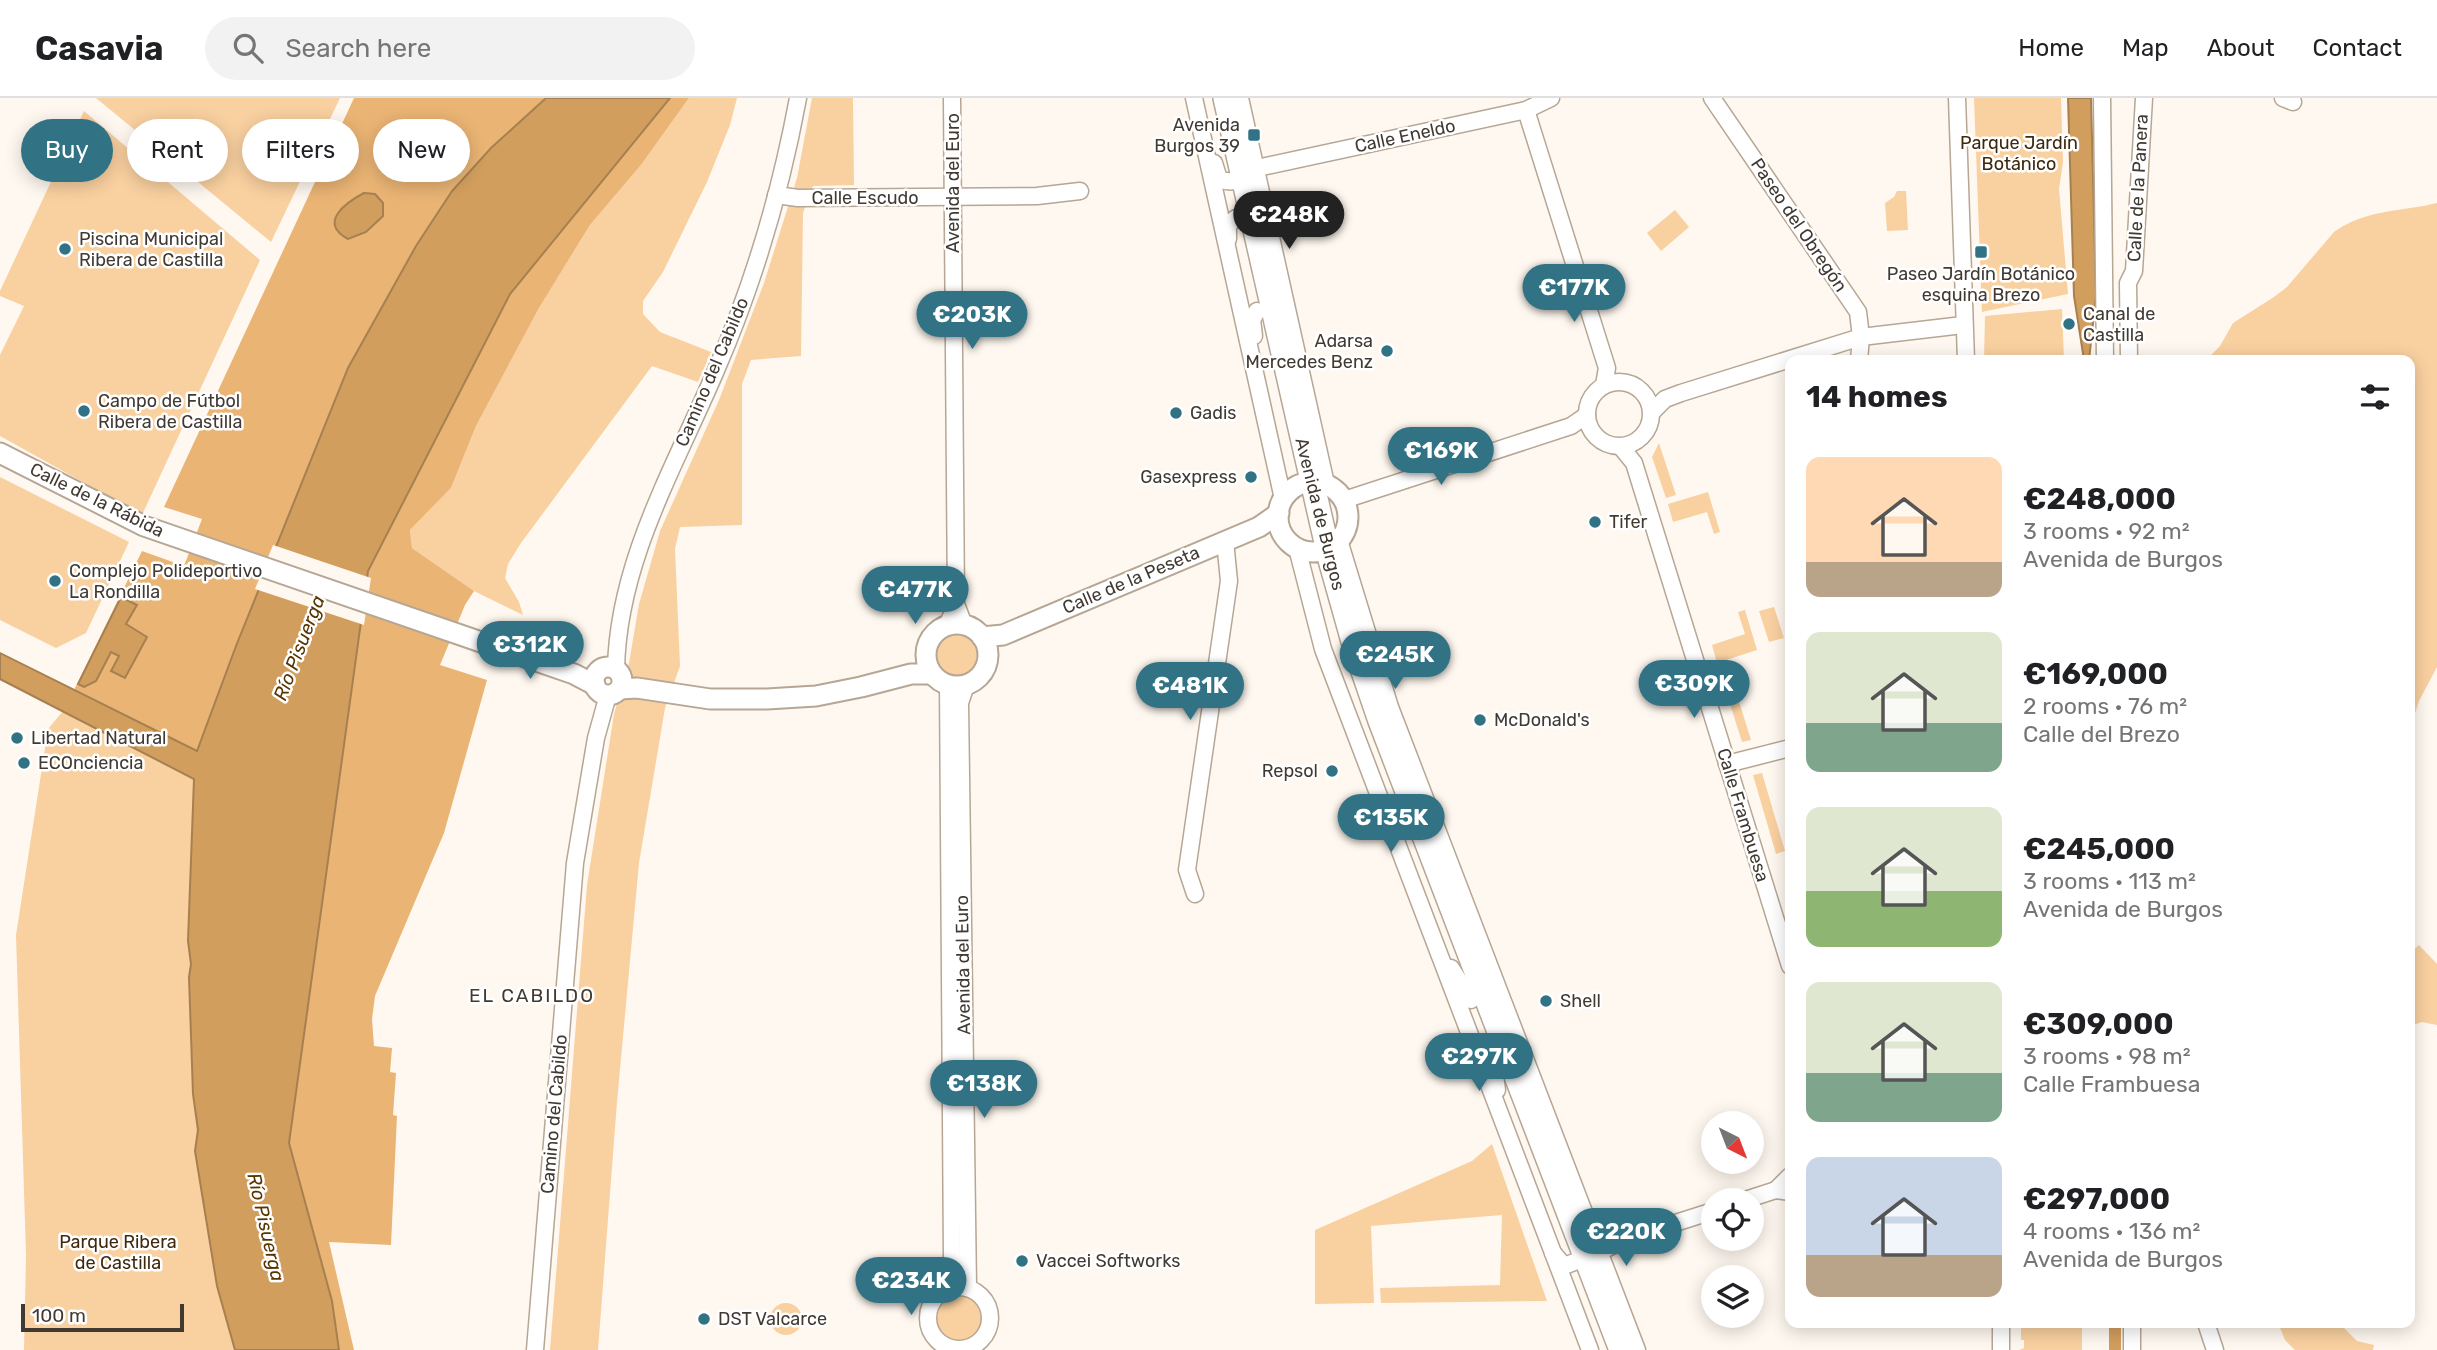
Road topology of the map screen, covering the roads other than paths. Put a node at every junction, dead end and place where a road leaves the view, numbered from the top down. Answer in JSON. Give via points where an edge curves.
{"nodes":[{"id":1,"x":798,"y":98,"type":"edge"},
{"id":2,"x":952,"y":98,"type":"edge"},
{"id":3,"x":1195,"y":98,"type":"edge"},
{"id":4,"x":1210,"y":98,"type":"edge"},
{"id":5,"x":1224,"y":98,"type":"edge"},
{"id":6,"x":1240,"y":98,"type":"edge"},
{"id":7,"x":1551,"y":98,"type":"edge"},
{"id":8,"x":1713,"y":98,"type":"edge"},
{"id":9,"x":1957,"y":98,"type":"edge"},
{"id":10,"x":2102,"y":98,"type":"edge"},
{"id":11,"x":2144,"y":98,"type":"edge"},
{"id":12,"x":1527,"y":110,"type":"junction"},
{"id":13,"x":1242,"y":176,"type":"junction"},
{"id":14,"x":1080,"y":191,"type":"dead end"},
{"id":15,"x":776,"y":195,"type":"junction"},
{"id":16,"x":953,"y":197,"type":"junction"},
{"id":17,"x":1243,"y":218,"type":"junction"},
{"id":18,"x":1228,"y":251,"type":"junction"},
{"id":19,"x":2104,"y":282,"type":"junction"},
{"id":20,"x":2128,"y":283,"type":"junction"},
{"id":21,"x":1288,"y":310,"type":"junction"},
{"id":22,"x":1257,"y":311,"type":"junction"},
{"id":23,"x":1963,"y":325,"type":"junction"},
{"id":24,"x":1861,"y":337,"type":"junction"},
{"id":25,"x":1804,"y":355,"type":"edge"},
{"id":26,"x":1859,"y":355,"type":"edge"},
{"id":27,"x":1966,"y":355,"type":"edge"},
{"id":28,"x":2105,"y":355,"type":"edge"},
{"id":29,"x":2129,"y":355,"type":"edge"},
{"id":30,"x":1785,"y":361,"type":"edge"},
{"id":31,"x":1257,"y":380,"type":"junction"},
{"id":32,"x":1612,"y":383,"type":"junction"},
{"id":33,"x":1645,"y":394,"type":"junction"},
{"id":34,"x":1665,"y":399,"type":"junction"},
{"id":35,"x":1652,"y":412,"type":"junction"},
{"id":36,"x":1588,"y":421,"type":"junction"},
{"id":37,"x":1637,"y":441,"type":"junction"},
{"id":38,"x":1621,"y":447,"type":"junction"},
{"id":39,"x":0,"y":453,"type":"edge"},
{"id":40,"x":1634,"y":463,"type":"junction"},
{"id":41,"x":1296,"y":499,"type":"junction"},
{"id":42,"x":1344,"y":500,"type":"junction"},
{"id":43,"x":1225,"y":541,"type":"junction"},
{"id":44,"x":1319,"y":547,"type":"junction"},
{"id":45,"x":956,"y":625,"type":"junction"},
{"id":46,"x":985,"y":643,"type":"junction"},
{"id":47,"x":1376,"y":658,"type":"junction"},
{"id":48,"x":1333,"y":674,"type":"junction"},
{"id":49,"x":937,"y":676,"type":"junction"},
{"id":50,"x":610,"y":685,"type":"junction"},
{"id":51,"x":1370,"y":716,"type":"junction"},
{"id":52,"x":1785,"y":749,"type":"edge"},
{"id":53,"x":1727,"y":764,"type":"junction"},
{"id":54,"x":1424,"y":793,"type":"junction"},
{"id":55,"x":1382,"y":802,"type":"junction"},
{"id":56,"x":1409,"y":818,"type":"junction"},
{"id":57,"x":1417,"y":860,"type":"junction"},
{"id":58,"x":1454,"y":870,"type":"junction"},
{"id":59,"x":1195,"y":894,"type":"dead end"},
{"id":60,"x":1431,"y":937,"type":"junction"},
{"id":61,"x":1785,"y":951,"type":"edge"},
{"id":62,"x":1471,"y":1000,"type":"junction"},
{"id":63,"x":1492,"y":1055,"type":"junction"},
{"id":64,"x":1535,"y":1083,"type":"junction"},
{"id":65,"x":1503,"y":1125,"type":"junction"},
{"id":66,"x":1541,"y":1142,"type":"junction"},
{"id":67,"x":1783,"y":1191,"type":"edge"},
{"id":68,"x":1764,"y":1196,"type":"edge"},
{"id":69,"x":1701,"y":1215,"type":"edge"},
{"id":70,"x":1550,"y":1248,"type":"junction"},
{"id":71,"x":1586,"y":1258,"type":"junction"},
{"id":72,"x":968,"y":1288,"type":"junction"},
{"id":73,"x":950,"y":1289,"type":"junction"},
{"id":74,"x":2001,"y":1328,"type":"edge"},
{"id":75,"x":2132,"y":1328,"type":"edge"},
{"id":76,"x":2208,"y":1328,"type":"edge"},
{"id":77,"x":973,"y":1347,"type":"edge"},
{"id":78,"x":949,"y":1348,"type":"edge"},
{"id":79,"x":535,"y":1350,"type":"edge"},
{"id":80,"x":1590,"y":1350,"type":"edge"},
{"id":81,"x":1604,"y":1350,"type":"edge"},
{"id":82,"x":1621,"y":1350,"type":"edge"},
{"id":83,"x":1637,"y":1350,"type":"edge"},
{"id":84,"x":2001,"y":1350,"type":"edge"},
{"id":85,"x":2132,"y":1350,"type":"edge"},
{"id":86,"x":2215,"y":1350,"type":"edge"}],
"edges":[{"from":1,"to":15,"type":"street","name":"Camino del Cabildo"},
{"from":2,"to":16,"type":"street","name":"Avenida del Euro"},
{"from":3,"to":13,"type":"street","via":[[1202,107],[1219,179]]},
{"from":3,"to":18,"type":"street","name":"Avenida de Burgos"},
{"from":4,"to":13,"type":"highway","name":"Avenida de Burgos"},
{"from":5,"to":13,"type":"highway","name":"Avenida de Burgos"},
{"from":6,"to":13,"type":"street","via":[[1252,152],[1249,172]]},
{"from":7,"to":12,"type":"street","name":"Calle Eneldo"},
{"from":8,"to":24,"type":"street","name":"Paseo del Obregón","via":[[1858,312]]},
{"from":9,"to":23,"type":"street"},
{"from":10,"to":19,"type":"street"},
{"from":11,"to":20,"type":"street","name":"Calle de la Panera","via":[[2134,271]]},
{"from":12,"to":13,"type":"street","name":"Calle Eneldo"},
{"from":12,"to":32,"type":"street"},
{"from":13,"to":17,"type":"highway","name":"Avenida de Burgos"},
{"from":13,"to":21,"type":"street","name":"Avenida de Burgos"},
{"from":14,"to":16,"type":"street","name":"Calle Escudo","via":[[1037,197]]},
{"from":15,"to":16,"type":"street","name":"Calle Escudo"},
{"from":15,"to":50,"type":"street","name":"Camino del Cabildo","via":[[741,308],[639,551],[622,610]]},
{"from":16,"to":45,"type":"street","name":"Avenida del Euro"},
{"from":17,"to":18,"type":"street","via":[[1228,225]]},
{"from":17,"to":21,"type":"street","via":[[1264,229]]},
{"from":17,"to":22,"type":"highway","name":"Avenida de Burgos"},
{"from":17,"to":41,"type":"highway","name":"Avenida de Burgos"},
{"from":18,"to":31,"type":"street","name":"Avenida de Burgos"},
{"from":19,"to":20,"type":"street"},
{"from":19,"to":28,"type":"street"},
{"from":20,"to":29,"type":"street","name":"Calle de la Panera"},
{"from":21,"to":41,"type":"street","name":"Avenida de Burgos"},
{"from":22,"to":31,"type":"street","via":[[1252,320]]},
{"from":22,"to":41,"type":"highway","name":"Avenida de Burgos"},
{"from":23,"to":24,"type":"street"},
{"from":23,"to":27,"type":"street"},
{"from":24,"to":25,"type":"street"},
{"from":24,"to":26,"type":"street","name":"Paseo del Obregón"},
{"from":30,"to":34,"type":"street"},
{"from":31,"to":41,"type":"street","name":"Avenida de Burgos"},
{"from":32,"to":33,"type":"street","via":[[1635,385]]},
{"from":32,"to":36,"type":"street","via":[[1590,399]]},
{"from":33,"to":34,"type":"street"},
{"from":33,"to":35,"type":"street"},
{"from":34,"to":35,"type":"street"},
{"from":35,"to":37,"type":"street","via":[[1647,431]]},
{"from":36,"to":38,"type":"street","via":[[1596,437]]},
{"from":36,"to":42,"type":"street"},
{"from":37,"to":38,"type":"street"},
{"from":37,"to":40,"type":"street","name":"Calle Frambuesa"},
{"from":38,"to":40,"type":"street","name":"Calle Frambuesa"},
{"from":39,"to":50,"type":"main road","name":"Calle de la Rábida","via":[[144,526]]},
{"from":40,"to":53,"type":"street","name":"Calle Frambuesa"},
{"from":41,"to":42,"type":"main road","via":[[1339,493]]},
{"from":41,"to":43,"type":"main road","name":"Calle de la Peseta","via":[[1259,527]]},
{"from":41,"to":44,"type":"highway","name":"Avenida de Burgos"},
{"from":41,"to":44,"type":"main road","via":[[1290,542]]},
{"from":42,"to":44,"type":"main road","via":[[1346,530]]},
{"from":43,"to":46,"type":"main road","name":"Calle de la Peseta"},
{"from":43,"to":59,"type":"street","via":[[1229,581],[1187,870]]},
{"from":44,"to":47,"type":"street","name":"Avenida de Burgos"},
{"from":44,"to":48,"type":"street","name":"Avenida de Burgos","via":[[1324,649]]},
{"from":44,"to":51,"type":"highway","name":"Avenida de Burgos","via":[[1353,645]]},
{"from":45,"to":46,"type":"main road","via":[[973,629]]},
{"from":45,"to":49,"type":"main road","via":[[931,638],[927,649]]},
{"from":46,"to":49,"type":"main road","via":[[984,669],[978,678]]},
{"from":47,"to":51,"type":"street"},
{"from":47,"to":54,"type":"street","name":"Avenida de Burgos"},
{"from":48,"to":51,"type":"street"},
{"from":48,"to":55,"type":"street","name":"Avenida de Burgos"},
{"from":49,"to":50,"type":"main road","via":[[767,699],[710,699]]},
{"from":49,"to":72,"type":"street","name":"Avenida del Euro","via":[[960,703]]},
{"from":49,"to":73,"type":"street","name":"Avenida del Euro"},
{"from":50,"to":79,"type":"street","name":"Camino del Cabildo","via":[[575,863]]},
{"from":51,"to":56,"type":"highway","name":"Avenida de Burgos"},
{"from":52,"to":53,"type":"street"},
{"from":53,"to":61,"type":"street","name":"Calle Frambuesa"},
{"from":54,"to":56,"type":"street","via":[[1423,808]]},
{"from":54,"to":58,"type":"street","name":"Avenida de Burgos"},
{"from":55,"to":56,"type":"street","via":[[1392,816]]},
{"from":55,"to":57,"type":"street","name":"Avenida de Burgos"},
{"from":56,"to":57,"type":"highway","name":"Avenida de Burgos"},
{"from":57,"to":58,"type":"street","via":[[1440,853]]},
{"from":57,"to":60,"type":"street","name":"Avenida de Burgos"},
{"from":57,"to":62,"type":"highway","name":"Avenida de Burgos"},
{"from":57,"to":66,"type":"highway","name":"Avenida de Burgos"},
{"from":58,"to":64,"type":"street","name":"Avenida de Burgos"},
{"from":60,"to":62,"type":"street"},
{"from":60,"to":65,"type":"street","name":"Avenida de Burgos"},
{"from":62,"to":63,"type":"highway","name":"Avenida de Burgos"},
{"from":63,"to":65,"type":"street"},
{"from":63,"to":71,"type":"highway","name":"Avenida de Burgos"},
{"from":64,"to":66,"type":"street"},
{"from":64,"to":71,"type":"street","name":"Avenida de Burgos"},
{"from":65,"to":70,"type":"street","name":"Avenida de Burgos"},
{"from":66,"to":71,"type":"highway","name":"Avenida de Burgos"},
{"from":67,"to":68,"type":"street"},
{"from":69,"to":71,"type":"street","via":[[1625,1239]]},
{"from":70,"to":71,"type":"street","via":[[1564,1266]]},
{"from":70,"to":80,"type":"street","name":"Avenida de Burgos"},
{"from":71,"to":81,"type":"highway","name":"Avenida de Burgos"},
{"from":71,"to":82,"type":"highway","name":"Avenida de Burgos"},
{"from":71,"to":83,"type":"street","name":"Avenida de Burgos"},
{"from":72,"to":73,"type":"street"},
{"from":72,"to":77,"type":"street","via":[[983,1297],[990,1316],[987,1332]]},
{"from":73,"to":78,"type":"street","via":[[935,1299],[929,1321],[936,1338]]},
{"from":74,"to":84,"type":"street"},
{"from":75,"to":85,"type":"street"},
{"from":76,"to":86,"type":"street"},
{"from":77,"to":78,"type":"street"}]}
